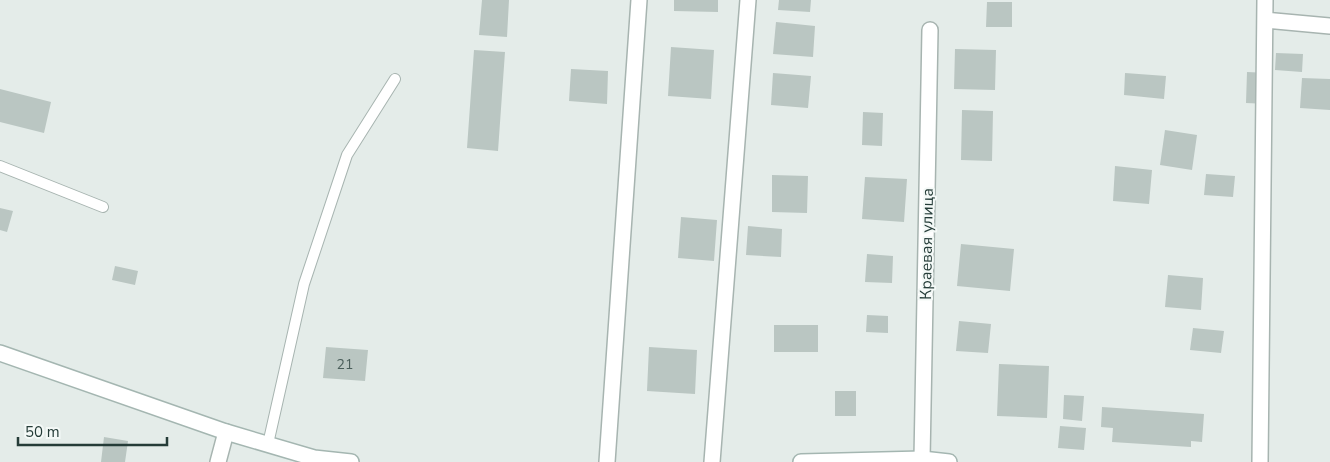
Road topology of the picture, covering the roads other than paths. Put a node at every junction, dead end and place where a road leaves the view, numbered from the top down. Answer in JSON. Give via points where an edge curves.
{"nodes":[{"id":1,"x":639,"y":0,"type":"edge"},
{"id":2,"x":748,"y":0,"type":"edge"},
{"id":3,"x":1265,"y":0,"type":"edge"},
{"id":4,"x":1265,"y":20,"type":"junction"},
{"id":5,"x":1330,"y":26,"type":"edge"},
{"id":6,"x":930,"y":30,"type":"dead end"},
{"id":7,"x":395,"y":79,"type":"dead end"},
{"id":8,"x":0,"y":166,"type":"edge"},
{"id":9,"x":103,"y":207,"type":"dead end"},
{"id":10,"x":0,"y":353,"type":"edge"},
{"id":11,"x":226,"y":432,"type":"junction"},
{"id":12,"x":268,"y":444,"type":"junction"},
{"id":13,"x":922,"y":459,"type":"junction"},
{"id":14,"x":891,"y":460,"type":"edge"},
{"id":15,"x":873,"y":461,"type":"edge"},
{"id":16,"x":218,"y":462,"type":"edge"},
{"id":17,"x":351,"y":462,"type":"edge"},
{"id":18,"x":606,"y":462,"type":"edge"},
{"id":19,"x":712,"y":462,"type":"edge"},
{"id":20,"x":801,"y":462,"type":"edge"},
{"id":21,"x":949,"y":462,"type":"edge"},
{"id":22,"x":1260,"y":462,"type":"edge"}],
"edges":[{"from":1,"to":18,"type":"street"},
{"from":2,"to":19,"type":"street"},
{"from":3,"to":4,"type":"street"},
{"from":4,"to":5,"type":"street"},
{"from":4,"to":22,"type":"street"},
{"from":6,"to":13,"type":"street","name":"Краевая улица"},
{"from":7,"to":12,"type":"lane","via":[[347,155],[304,284]]},
{"from":8,"to":9,"type":"lane"},
{"from":10,"to":11,"type":"street"},
{"from":11,"to":12,"type":"street"},
{"from":11,"to":16,"type":"street"},
{"from":12,"to":17,"type":"street","via":[[314,458]]},
{"from":13,"to":14,"type":"street"},
{"from":13,"to":21,"type":"street"},
{"from":14,"to":15,"type":"street"},
{"from":15,"to":20,"type":"street"}]}
